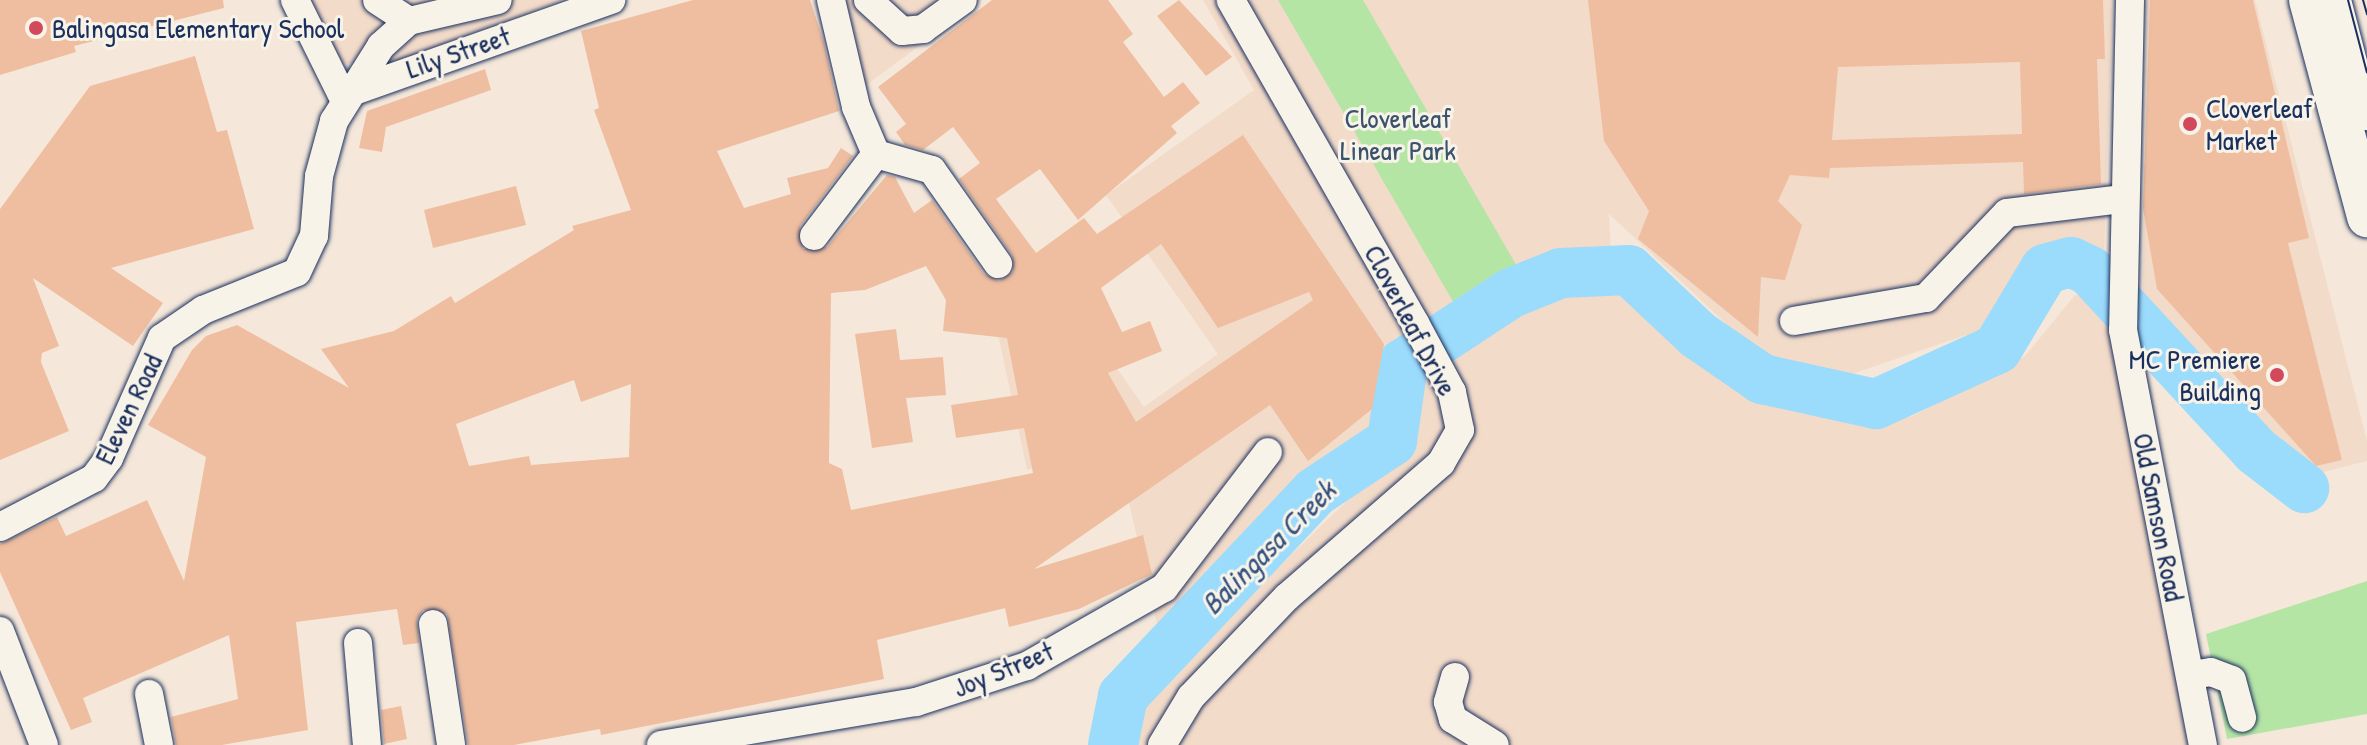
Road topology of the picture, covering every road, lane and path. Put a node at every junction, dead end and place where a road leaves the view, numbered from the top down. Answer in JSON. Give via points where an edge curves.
{"nodes":[{"id":1,"x":295,"y":0,"type":"edge"},
{"id":2,"x":377,"y":0,"type":"edge"},
{"id":3,"x":498,"y":0,"type":"edge"},
{"id":4,"x":611,"y":0,"type":"edge"},
{"id":5,"x":831,"y":0,"type":"edge"},
{"id":6,"x":868,"y":0,"type":"edge"},
{"id":7,"x":963,"y":0,"type":"edge"},
{"id":8,"x":1231,"y":0,"type":"edge"},
{"id":9,"x":2130,"y":0,"type":"edge"},
{"id":10,"x":2309,"y":0,"type":"edge"},
{"id":11,"x":2337,"y":0,"type":"edge"},
{"id":12,"x":409,"y":21,"type":"junction"},
{"id":13,"x":349,"y":96,"type":"junction"},
{"id":14,"x":2367,"y":116,"type":"edge"},
{"id":15,"x":876,"y":154,"type":"junction"},
{"id":16,"x":2123,"y":199,"type":"junction"},
{"id":17,"x":2367,"y":217,"type":"edge"},
{"id":18,"x":814,"y":236,"type":"dead end"},
{"id":19,"x":998,"y":264,"type":"dead end"},
{"id":20,"x":1794,"y":321,"type":"dead end"},
{"id":21,"x":1268,"y":452,"type":"dead end"},
{"id":22,"x":0,"y":527,"type":"edge"},
{"id":23,"x":433,"y":624,"type":"dead end"},
{"id":24,"x":0,"y":631,"type":"edge"},
{"id":25,"x":358,"y":643,"type":"dead end"},
{"id":26,"x":2190,"y":675,"type":"junction"},
{"id":27,"x":1455,"y":677,"type":"dead end"},
{"id":28,"x":149,"y":694,"type":"dead end"},
{"id":29,"x":2242,"y":718,"type":"dead end"},
{"id":30,"x":754,"y":732,"type":"junction"},
{"id":31,"x":44,"y":745,"type":"edge"},
{"id":32,"x":159,"y":745,"type":"edge"},
{"id":33,"x":367,"y":745,"type":"edge"},
{"id":34,"x":451,"y":745,"type":"edge"},
{"id":35,"x":661,"y":745,"type":"edge"},
{"id":36,"x":781,"y":745,"type":"edge"},
{"id":37,"x":1162,"y":745,"type":"edge"},
{"id":38,"x":1495,"y":745,"type":"edge"},
{"id":39,"x":2203,"y":745,"type":"edge"}],
"edges":[{"from":1,"to":13,"type":"street"},
{"from":2,"to":12,"type":"street"},
{"from":3,"to":12,"type":"street"},
{"from":4,"to":13,"type":"street","name":"Lily Street"},
{"from":5,"to":15,"type":"street","via":[[856,107]]},
{"from":6,"to":7,"type":"street","via":[[902,31],[923,29]]},
{"from":8,"to":37,"type":"street","name":"Cloverleaf Drive","via":[[1438,366],[1458,409],[1460,430],[1441,463],[1287,597],[1191,697]]},
{"from":9,"to":16,"type":"street","name":"Old Samson Road"},
{"from":10,"to":17,"type":"highway"},
{"from":11,"to":14,"type":"street"},
{"from":12,"to":13,"type":"street","name":"Eleven Road","via":[[381,46]]},
{"from":13,"to":22,"type":"street","name":"Eleven Road","via":[[326,144],[314,236],[297,272],[203,310],[162,338],[109,458],[94,478]]},
{"from":15,"to":18,"type":"street"},
{"from":15,"to":19,"type":"street","via":[[932,170]]},
{"from":16,"to":20,"type":"street","via":[[2007,213],[1926,298]]},
{"from":16,"to":26,"type":"street","name":"Old Samson Road","via":[[2123,330]]},
{"from":21,"to":30,"type":"street","name":"Joy Street","via":[[1164,588],[1027,666],[916,702]]},
{"from":23,"to":34,"type":"street"},
{"from":24,"to":31,"type":"street"},
{"from":25,"to":33,"type":"street"},
{"from":26,"to":29,"type":"street","via":[[2211,672],[2232,680]]},
{"from":26,"to":39,"type":"street","name":"Old Samson Road"},
{"from":27,"to":38,"type":"street","via":[[1448,702],[1453,719]]},
{"from":28,"to":32,"type":"street"},
{"from":30,"to":35,"type":"street","name":"Joy Street"},
{"from":30,"to":36,"type":"street"}]}
